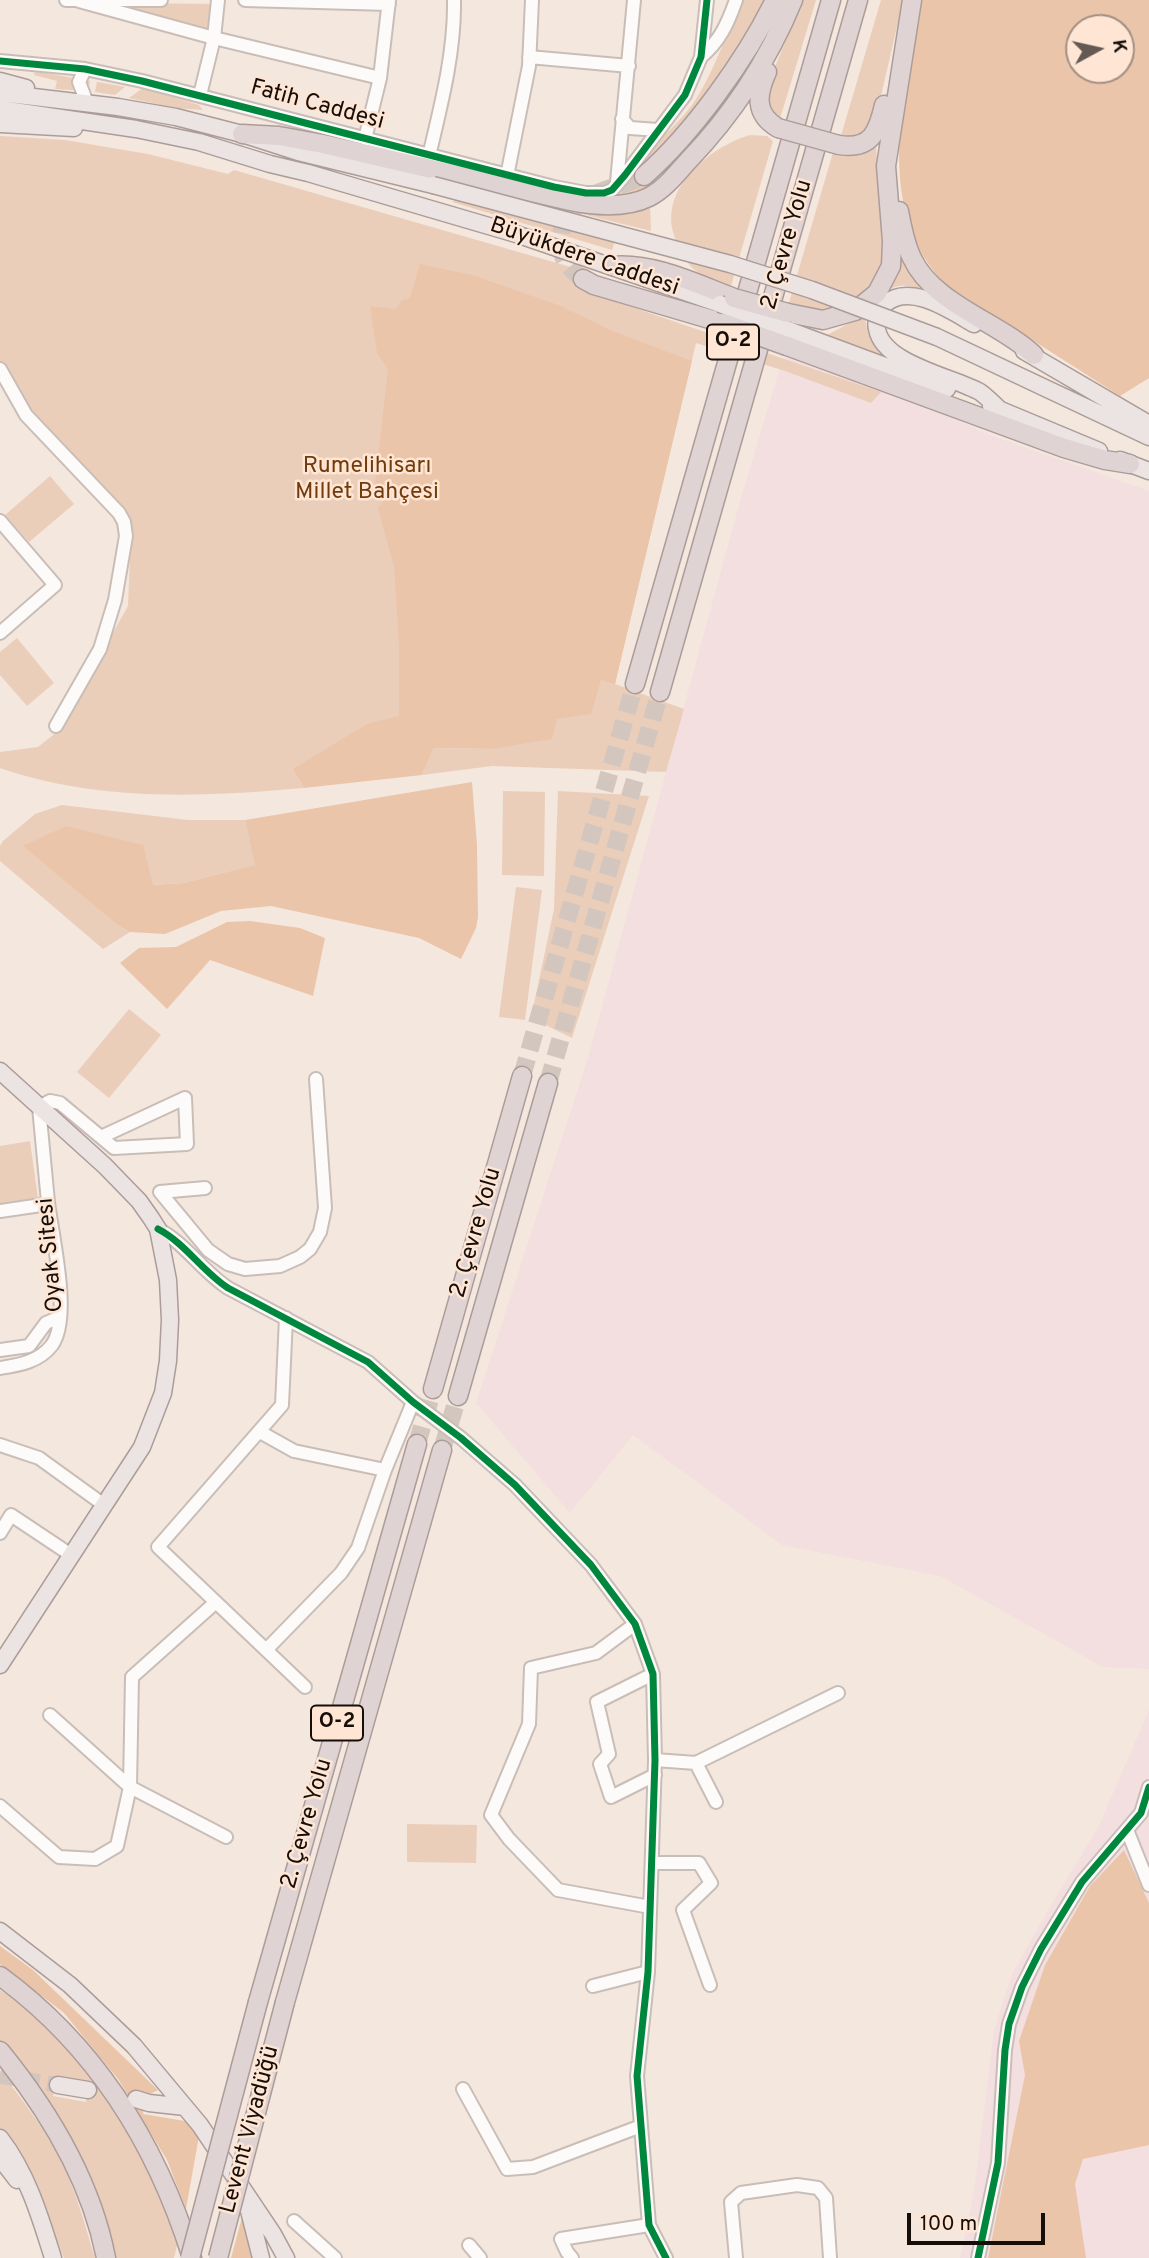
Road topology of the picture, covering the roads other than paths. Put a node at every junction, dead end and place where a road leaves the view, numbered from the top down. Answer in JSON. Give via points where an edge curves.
{"nodes":[{"id":1,"x":66,"y":0,"type":"edge"},
{"id":2,"x":161,"y":0,"type":"edge"},
{"id":3,"x":218,"y":0,"type":"edge"},
{"id":4,"x":245,"y":0,"type":"edge"},
{"id":5,"x":454,"y":0,"type":"edge"},
{"id":6,"x":532,"y":0,"type":"edge"},
{"id":7,"x":634,"y":0,"type":"edge"},
{"id":8,"x":707,"y":0,"type":"edge"},
{"id":9,"x":736,"y":0,"type":"edge"},
{"id":10,"x":775,"y":0,"type":"edge"},
{"id":11,"x":794,"y":0,"type":"edge"},
{"id":12,"x":831,"y":0,"type":"edge"},
{"id":13,"x":858,"y":0,"type":"edge"},
{"id":14,"x":905,"y":0,"type":"edge"},
{"id":15,"x":912,"y":0,"type":"edge"},
{"id":16,"x":79,"y":1,"type":"edge"},
{"id":17,"x":389,"y":2,"type":"edge"},
{"id":18,"x":214,"y":38,"type":"junction"},
{"id":19,"x":701,"y":57,"type":"junction"},
{"id":20,"x":529,"y":58,"type":"junction"},
{"id":21,"x":0,"y":61,"type":"edge"},
{"id":22,"x":629,"y":66,"type":"junction"},
{"id":23,"x":85,"y":69,"type":"junction"},
{"id":24,"x":380,"y":78,"type":"junction"},
{"id":25,"x":0,"y":81,"type":"edge"},
{"id":26,"x":0,"y":93,"type":"edge"},
{"id":27,"x":200,"y":95,"type":"junction"},
{"id":28,"x":54,"y":99,"type":"junction"},
{"id":29,"x":87,"y":103,"type":"junction"},
{"id":30,"x":0,"y":109,"type":"edge"},
{"id":31,"x":892,"y":118,"type":"junction"},
{"id":32,"x":622,"y":119,"type":"junction"},
{"id":33,"x":0,"y":124,"type":"edge"},
{"id":34,"x":114,"y":125,"type":"junction"},
{"id":35,"x":658,"y":130,"type":"junction"},
{"id":36,"x":242,"y":134,"type":"junction"},
{"id":37,"x":365,"y":139,"type":"junction"},
{"id":38,"x":429,"y":156,"type":"junction"},
{"id":39,"x":507,"y":176,"type":"junction"},
{"id":40,"x":644,"y":176,"type":"tunnel mouth"},
{"id":41,"x":617,"y":182,"type":"junction"},
{"id":42,"x":612,"y":267,"type":"joint"},
{"id":43,"x":583,"y":279,"type":"tunnel mouth"},
{"id":44,"x":788,"y":330,"type":"junction"},
{"id":45,"x":1034,"y":355,"type":"junction"},
{"id":46,"x":0,"y":369,"type":"edge"},
{"id":47,"x":1000,"y":410,"type":"junction"},
{"id":48,"x":1149,"y":424,"type":"edge"},
{"id":49,"x":1149,"y":437,"type":"edge"},
{"id":50,"x":1130,"y":464,"type":"junction"},
{"id":51,"x":1149,"y":471,"type":"edge"},
{"id":52,"x":0,"y":522,"type":"edge"},
{"id":53,"x":0,"y":633,"type":"edge"},
{"id":54,"x":635,"y":684,"type":"tunnel mouth"},
{"id":55,"x":660,"y":692,"type":"tunnel mouth"},
{"id":56,"x":56,"y":726,"type":"dead end"},
{"id":57,"x":0,"y":1071,"type":"edge"},
{"id":58,"x":522,"y":1076,"type":"tunnel mouth"},
{"id":59,"x":316,"y":1079,"type":"dead end"},
{"id":60,"x":548,"y":1083,"type":"tunnel mouth"},
{"id":61,"x":39,"y":1107,"type":"junction"},
{"id":62,"x":102,"y":1137,"type":"junction"},
{"id":63,"x":205,"y":1188,"type":"dead end"},
{"id":64,"x":48,"y":1203,"type":"junction"},
{"id":65,"x":0,"y":1212,"type":"edge"},
{"id":66,"x":158,"y":1229,"type":"junction"},
{"id":67,"x":60,"y":1317,"type":"junction"},
{"id":68,"x":286,"y":1318,"type":"junction"},
{"id":69,"x":0,"y":1350,"type":"edge"},
{"id":70,"x":0,"y":1368,"type":"edge"},
{"id":71,"x":433,"y":1389,"type":"tunnel mouth"},
{"id":72,"x":458,"y":1396,"type":"tunnel mouth"},
{"id":73,"x":413,"y":1402,"type":"junction"},
{"id":74,"x":260,"y":1432,"type":"junction"},
{"id":75,"x":416,"y":1444,"type":"tunnel mouth"},
{"id":76,"x":0,"y":1445,"type":"edge"},
{"id":77,"x":442,"y":1450,"type":"tunnel mouth"},
{"id":78,"x":385,"y":1470,"type":"junction"},
{"id":79,"x":104,"y":1505,"type":"junction"},
{"id":80,"x":0,"y":1533,"type":"edge"},
{"id":81,"x":71,"y":1555,"type":"junction"},
{"id":82,"x":216,"y":1602,"type":"junction"},
{"id":83,"x":635,"y":1623,"type":"junction"},
{"id":84,"x":4,"y":1647,"type":"edge"},
{"id":85,"x":266,"y":1650,"type":"junction"},
{"id":86,"x":0,"y":1665,"type":"edge"},
{"id":87,"x":653,"y":1674,"type":"junction"},
{"id":88,"x":305,"y":1687,"type":"dead end"},
{"id":89,"x":838,"y":1693,"type":"dead end"},
{"id":90,"x":50,"y":1715,"type":"dead end"},
{"id":91,"x":655,"y":1760,"type":"junction"},
{"id":92,"x":696,"y":1763,"type":"junction"},
{"id":93,"x":655,"y":1775,"type":"junction"},
{"id":94,"x":130,"y":1787,"type":"junction"},
{"id":95,"x":1149,"y":1787,"type":"edge"},
{"id":96,"x":716,"y":1802,"type":"dead end"},
{"id":97,"x":0,"y":1805,"type":"edge"},
{"id":98,"x":1128,"y":1830,"type":"junction"},
{"id":99,"x":226,"y":1837,"type":"dead end"},
{"id":100,"x":652,"y":1863,"type":"junction"},
{"id":101,"x":1149,"y":1885,"type":"edge"},
{"id":102,"x":650,"y":1907,"type":"junction"},
{"id":103,"x":0,"y":1931,"type":"edge"},
{"id":104,"x":648,"y":1972,"type":"junction"},
{"id":105,"x":0,"y":1976,"type":"edge"},
{"id":106,"x":710,"y":1985,"type":"dead end"},
{"id":107,"x":593,"y":1986,"type":"dead end"},
{"id":108,"x":285,"y":2002,"type":"joint"},
{"id":109,"x":258,"y":2003,"type":"joint"},
{"id":110,"x":0,"y":2051,"type":"edge"},
{"id":111,"x":58,"y":2085,"type":"tunnel mouth"},
{"id":112,"x":172,"y":2089,"type":"junction"},
{"id":113,"x":463,"y":2089,"type":"dead end"},
{"id":114,"x":88,"y":2090,"type":"dead end"},
{"id":115,"x":185,"y":2107,"type":"junction"},
{"id":116,"x":640,"y":2126,"type":"junction"},
{"id":117,"x":0,"y":2138,"type":"edge"},
{"id":118,"x":0,"y":2158,"type":"edge"},
{"id":119,"x":245,"y":2194,"type":"junction"},
{"id":120,"x":35,"y":2204,"type":"junction"},
{"id":121,"x":294,"y":2221,"type":"dead end"},
{"id":122,"x":649,"y":2225,"type":"junction"},
{"id":123,"x":470,"y":2245,"type":"dead end"},
{"id":124,"x":285,"y":2256,"type":"edge"},
{"id":125,"x":261,"y":2257,"type":"edge"},
{"id":126,"x":53,"y":2258,"type":"edge"},
{"id":127,"x":106,"y":2258,"type":"edge"},
{"id":128,"x":191,"y":2258,"type":"edge"},
{"id":129,"x":218,"y":2258,"type":"edge"},
{"id":130,"x":335,"y":2258,"type":"edge"},
{"id":131,"x":480,"y":2258,"type":"edge"},
{"id":132,"x":572,"y":2258,"type":"edge"},
{"id":133,"x":666,"y":2258,"type":"edge"},
{"id":134,"x":736,"y":2258,"type":"edge"},
{"id":135,"x":830,"y":2258,"type":"edge"},
{"id":136,"x":978,"y":2258,"type":"edge"}],
"edges":[{"from":1,"to":16,"type":"street"},
{"from":2,"to":16,"type":"street"},
{"from":3,"to":18,"type":"street"},
{"from":4,"to":17,"type":"street"},
{"from":5,"to":38,"type":"street","via":[[444,92]]},
{"from":6,"to":20,"type":"street"},
{"from":7,"to":22,"type":"street"},
{"from":8,"to":19,"type":"street"},
{"from":9,"to":19,"type":"street","via":[[727,27]]},
{"from":10,"to":40,"type":"highway","via":[[755,38],[709,103]]},
{"from":11,"to":14,"type":"highway","bridge":true,"via":[[785,34],[764,78],[761,111],[778,128],[857,146],[877,131]]},
{"from":11,"to":36,"type":"highway","via":[[764,63],[723,122],[665,185],[630,203],[583,204],[323,144]]},
{"from":12,"to":54,"type":"highway","name":"2. Çevre Yolu","number":"O-2"},
{"from":13,"to":55,"type":"highway","name":"2. Çevre Yolu","number":"O-2"},
{"from":15,"to":31,"type":"highway"},
{"from":16,"to":18,"type":"street"},
{"from":17,"to":24,"type":"street"},
{"from":18,"to":24,"type":"street"},
{"from":18,"to":27,"type":"street"},
{"from":19,"to":35,"type":"street","via":[[685,95]]},
{"from":20,"to":22,"type":"street"},
{"from":20,"to":39,"type":"street"},
{"from":21,"to":23,"type":"street","name":"Fatih Caddesi"},
{"from":22,"to":32,"type":"street"},
{"from":23,"to":27,"type":"street","name":"Fatih Caddesi"},
{"from":23,"to":29,"type":"street","via":[[79,82]]},
{"from":24,"to":37,"type":"street"},
{"from":25,"to":28,"type":"main road"},
{"from":26,"to":28,"type":"main road","name":"Büyükdere Caddesi"},
{"from":27,"to":37,"type":"street","name":"Fatih Caddesi"},
{"from":28,"to":29,"type":"main road","name":"Büyükdere Caddesi"},
{"from":29,"to":36,"type":"main road","name":"Büyükdere Caddesi","via":[[176,117]]},
{"from":30,"to":34,"type":"main road","name":"Büyükdere Caddesi"},
{"from":31,"to":44,"type":"highway","via":[[886,166],[892,252],[884,281],[869,302],[855,311]]},
{"from":31,"to":45,"type":"highway","via":[[894,180],[902,226],[916,266],[933,286]]},
{"from":32,"to":35,"type":"street","via":[[630,128]]},
{"from":32,"to":41,"type":"street"},
{"from":33,"to":34,"type":"main road"},
{"from":34,"to":42,"type":"main road","name":"Büyükdere Caddesi","via":[[199,142],[463,218]]},
{"from":35,"to":41,"type":"street"},
{"from":36,"to":49,"type":"main road","name":"Büyükdere Caddesi","bridge":true,"via":[[812,290],[937,337]]},
{"from":37,"to":38,"type":"street","name":"Fatih Caddesi"},
{"from":38,"to":39,"type":"street","name":"Fatih Caddesi"},
{"from":39,"to":41,"type":"street","name":"Fatih Caddesi","via":[[586,193],[604,193]]},
{"from":42,"to":44,"type":"highway","bridge":true,"via":[[632,265],[654,271]]},
{"from":43,"to":44,"type":"highway","bridge":true,"via":[[723,323]]},
{"from":44,"to":47,"type":"main road"},
{"from":44,"to":50,"type":"highway","via":[[1064,448]]},
{"from":45,"to":47,"type":"main road","via":[[923,299],[901,296],[881,309],[877,329],[890,349],[979,392]]},
{"from":45,"to":48,"type":"main road"},
{"from":46,"to":56,"type":"street","via":[[26,415],[124,522],[126,536],[115,600],[100,649]]},
{"from":47,"to":50,"type":"main road"},
{"from":50,"to":51,"type":"main road"},
{"from":52,"to":53,"type":"street","via":[[55,585]]},
{"from":57,"to":61,"type":"main road"},
{"from":58,"to":71,"type":"highway","name":"2. Çevre Yolu"},
{"from":59,"to":63,"type":"street","via":[[325,1208],[310,1249],[280,1266],[245,1269],[228,1264],[208,1250],[160,1192]]},
{"from":60,"to":72,"type":"highway","name":"2. Çevre Yolu"},
{"from":61,"to":62,"type":"street","via":[[50,1101],[60,1103]]},
{"from":61,"to":64,"type":"street","name":"Oyak Sitesi"},
{"from":61,"to":66,"type":"main road","via":[[131,1192]]},
{"from":62,"to":62,"type":"street","via":[[114,1148],[187,1144],[185,1098]]},
{"from":64,"to":65,"type":"street"},
{"from":64,"to":67,"type":"street","name":"Oyak Sitesi"},
{"from":66,"to":68,"type":"street","via":[[170,1235],[215,1280]]},
{"from":66,"to":79,"type":"main road","via":[[168,1280],[166,1377],[142,1447]]},
{"from":67,"to":69,"type":"street","via":[[46,1323],[29,1346]]},
{"from":67,"to":70,"type":"street","name":"Oyak Sitesi","via":[[52,1344],[27,1364]]},
{"from":68,"to":73,"type":"street","via":[[368,1362]]},
{"from":68,"to":74,"type":"street","via":[[282,1405]]},
{"from":73,"to":78,"type":"street"},
{"from":73,"to":83,"type":"street","via":[[515,1485],[591,1564]]},
{"from":74,"to":78,"type":"street","via":[[294,1451]]},
{"from":74,"to":82,"type":"street","via":[[158,1547]]},
{"from":75,"to":109,"type":"highway","name":"2. Çevre Yolu","number":"O-2"},
{"from":76,"to":79,"type":"street","via":[[39,1458]]},
{"from":77,"to":108,"type":"highway","name":"2. Çevre Yolu","number":"O-2"},
{"from":78,"to":85,"type":"street","via":[[358,1548],[341,1573]]},
{"from":79,"to":81,"type":"main road"},
{"from":80,"to":81,"type":"street","via":[[11,1515]]},
{"from":81,"to":84,"type":"main road"},
{"from":82,"to":85,"type":"street"},
{"from":82,"to":94,"type":"street","via":[[132,1677]]},
{"from":83,"to":87,"type":"street"},
{"from":83,"to":102,"type":"street","via":[[596,1653],[531,1668],[529,1724],[491,1815],[558,1890]]},
{"from":84,"to":86,"type":"main road"},
{"from":85,"to":88,"type":"street"},
{"from":87,"to":91,"type":"street"},
{"from":87,"to":93,"type":"street","via":[[597,1702],[610,1754],[600,1764],[611,1797]]},
{"from":89,"to":92,"type":"street"},
{"from":90,"to":94,"type":"street"},
{"from":91,"to":92,"type":"street"},
{"from":91,"to":93,"type":"street"},
{"from":92,"to":96,"type":"street"},
{"from":93,"to":100,"type":"street"},
{"from":94,"to":97,"type":"street","via":[[117,1846],[95,1859],[59,1857]]},
{"from":94,"to":99,"type":"street"},
{"from":95,"to":98,"type":"street","via":[[1141,1813]]},
{"from":98,"to":101,"type":"street"},
{"from":98,"to":136,"type":"street","via":[[1082,1882],[1041,1948],[1009,2024],[998,2163]]},
{"from":100,"to":102,"type":"street"},
{"from":100,"to":106,"type":"street","via":[[699,1863],[711,1884],[683,1910]]},
{"from":102,"to":104,"type":"street"},
{"from":103,"to":112,"type":"main road","via":[[70,1985]]},
{"from":104,"to":107,"type":"street"},
{"from":104,"to":116,"type":"street","via":[[637,2076]]},
{"from":105,"to":128,"type":"highway","via":[[48,2017],[110,2087],[152,2153]]},
{"from":108,"to":129,"type":"highway","name":"Levent Viyadüğü","number":"O-2","bridge":true},
{"from":109,"to":128,"type":"highway","name":"Levent Viyadüğü","number":"O-2","bridge":true},
{"from":110,"to":127,"type":"highway","via":[[59,2134],[85,2189]]},
{"from":111,"to":114,"type":"main road"},
{"from":112,"to":115,"type":"main road"},
{"from":112,"to":115,"type":"main road","via":[[136,2099]]},
{"from":113,"to":116,"type":"street","via":[[507,2169],[533,2167]]},
{"from":115,"to":119,"type":"main road"},
{"from":116,"to":122,"type":"street"},
{"from":117,"to":120,"type":"main road"},
{"from":118,"to":120,"type":"main road"},
{"from":119,"to":124,"type":"main road"},
{"from":119,"to":125,"type":"main road"},
{"from":120,"to":126,"type":"main road"},
{"from":121,"to":130,"type":"street"},
{"from":122,"to":132,"type":"street","via":[[561,2239]]},
{"from":122,"to":133,"type":"street"},
{"from":123,"to":131,"type":"street"},
{"from":124,"to":125,"type":"main road","via":[[277,2248]]},
{"from":134,"to":135,"type":"street","via":[[731,2202],[741,2193],[797,2185],[818,2188],[826,2198]]}]}
